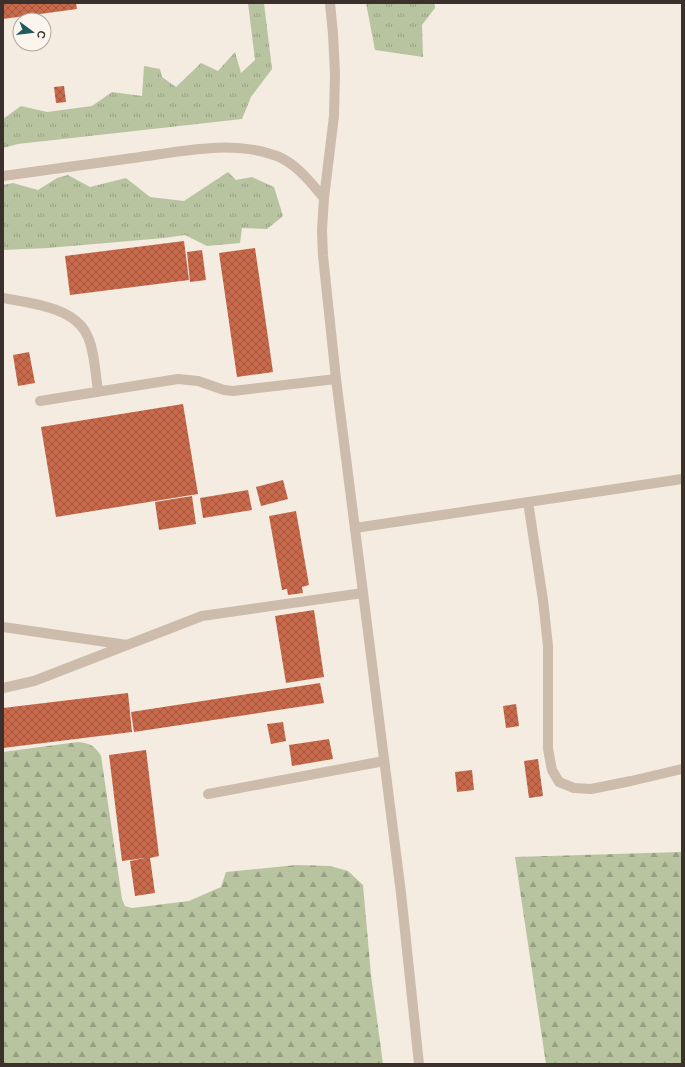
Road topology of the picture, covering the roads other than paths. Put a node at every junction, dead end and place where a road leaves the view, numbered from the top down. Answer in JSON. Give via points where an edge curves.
{"nodes":[{"id":1,"x":330,"y":3,"type":"edge"},
{"id":2,"x":3,"y":176,"type":"edge"},
{"id":3,"x":324,"y":198,"type":"junction"},
{"id":4,"x":3,"y":298,"type":"edge"},
{"id":5,"x":336,"y":379,"type":"junction"},
{"id":6,"x":98,"y":392,"type":"junction"},
{"id":7,"x":40,"y":401,"type":"dead end"},
{"id":8,"x":682,"y":479,"type":"edge"},
{"id":9,"x":528,"y":502,"type":"junction"},
{"id":10,"x":355,"y":528,"type":"junction"},
{"id":11,"x":363,"y":593,"type":"junction"},
{"id":12,"x":3,"y":627,"type":"edge"},
{"id":13,"x":129,"y":645,"type":"junction"},
{"id":14,"x":3,"y":688,"type":"edge"},
{"id":15,"x":384,"y":761,"type":"junction"},
{"id":16,"x":682,"y":769,"type":"edge"},
{"id":17,"x":208,"y":794,"type":"dead end"},
{"id":18,"x":419,"y":1064,"type":"edge"}],
"edges":[{"from":1,"to":3,"type":"street","via":[[335,74],[334,109]]},
{"from":2,"to":3,"type":"street","via":[[196,150],[247,148],[263,151],[292,165]]},
{"from":3,"to":5,"type":"street","via":[[323,256]]},
{"from":4,"to":6,"type":"street","via":[[48,307],[79,323],[91,346]]},
{"from":5,"to":6,"type":"street","via":[[232,391],[198,381],[178,379]]},
{"from":5,"to":10,"type":"street"},
{"from":6,"to":7,"type":"street"},
{"from":8,"to":9,"type":"street"},
{"from":9,"to":10,"type":"street"},
{"from":9,"to":16,"type":"street","via":[[548,646],[548,749],[552,770],[559,782],[574,788],[591,789]]},
{"from":10,"to":11,"type":"street"},
{"from":11,"to":13,"type":"street","via":[[202,616]]},
{"from":11,"to":15,"type":"street"},
{"from":12,"to":13,"type":"street"},
{"from":13,"to":14,"type":"street","via":[[34,681]]},
{"from":15,"to":17,"type":"street"},
{"from":15,"to":18,"type":"street"}]}
